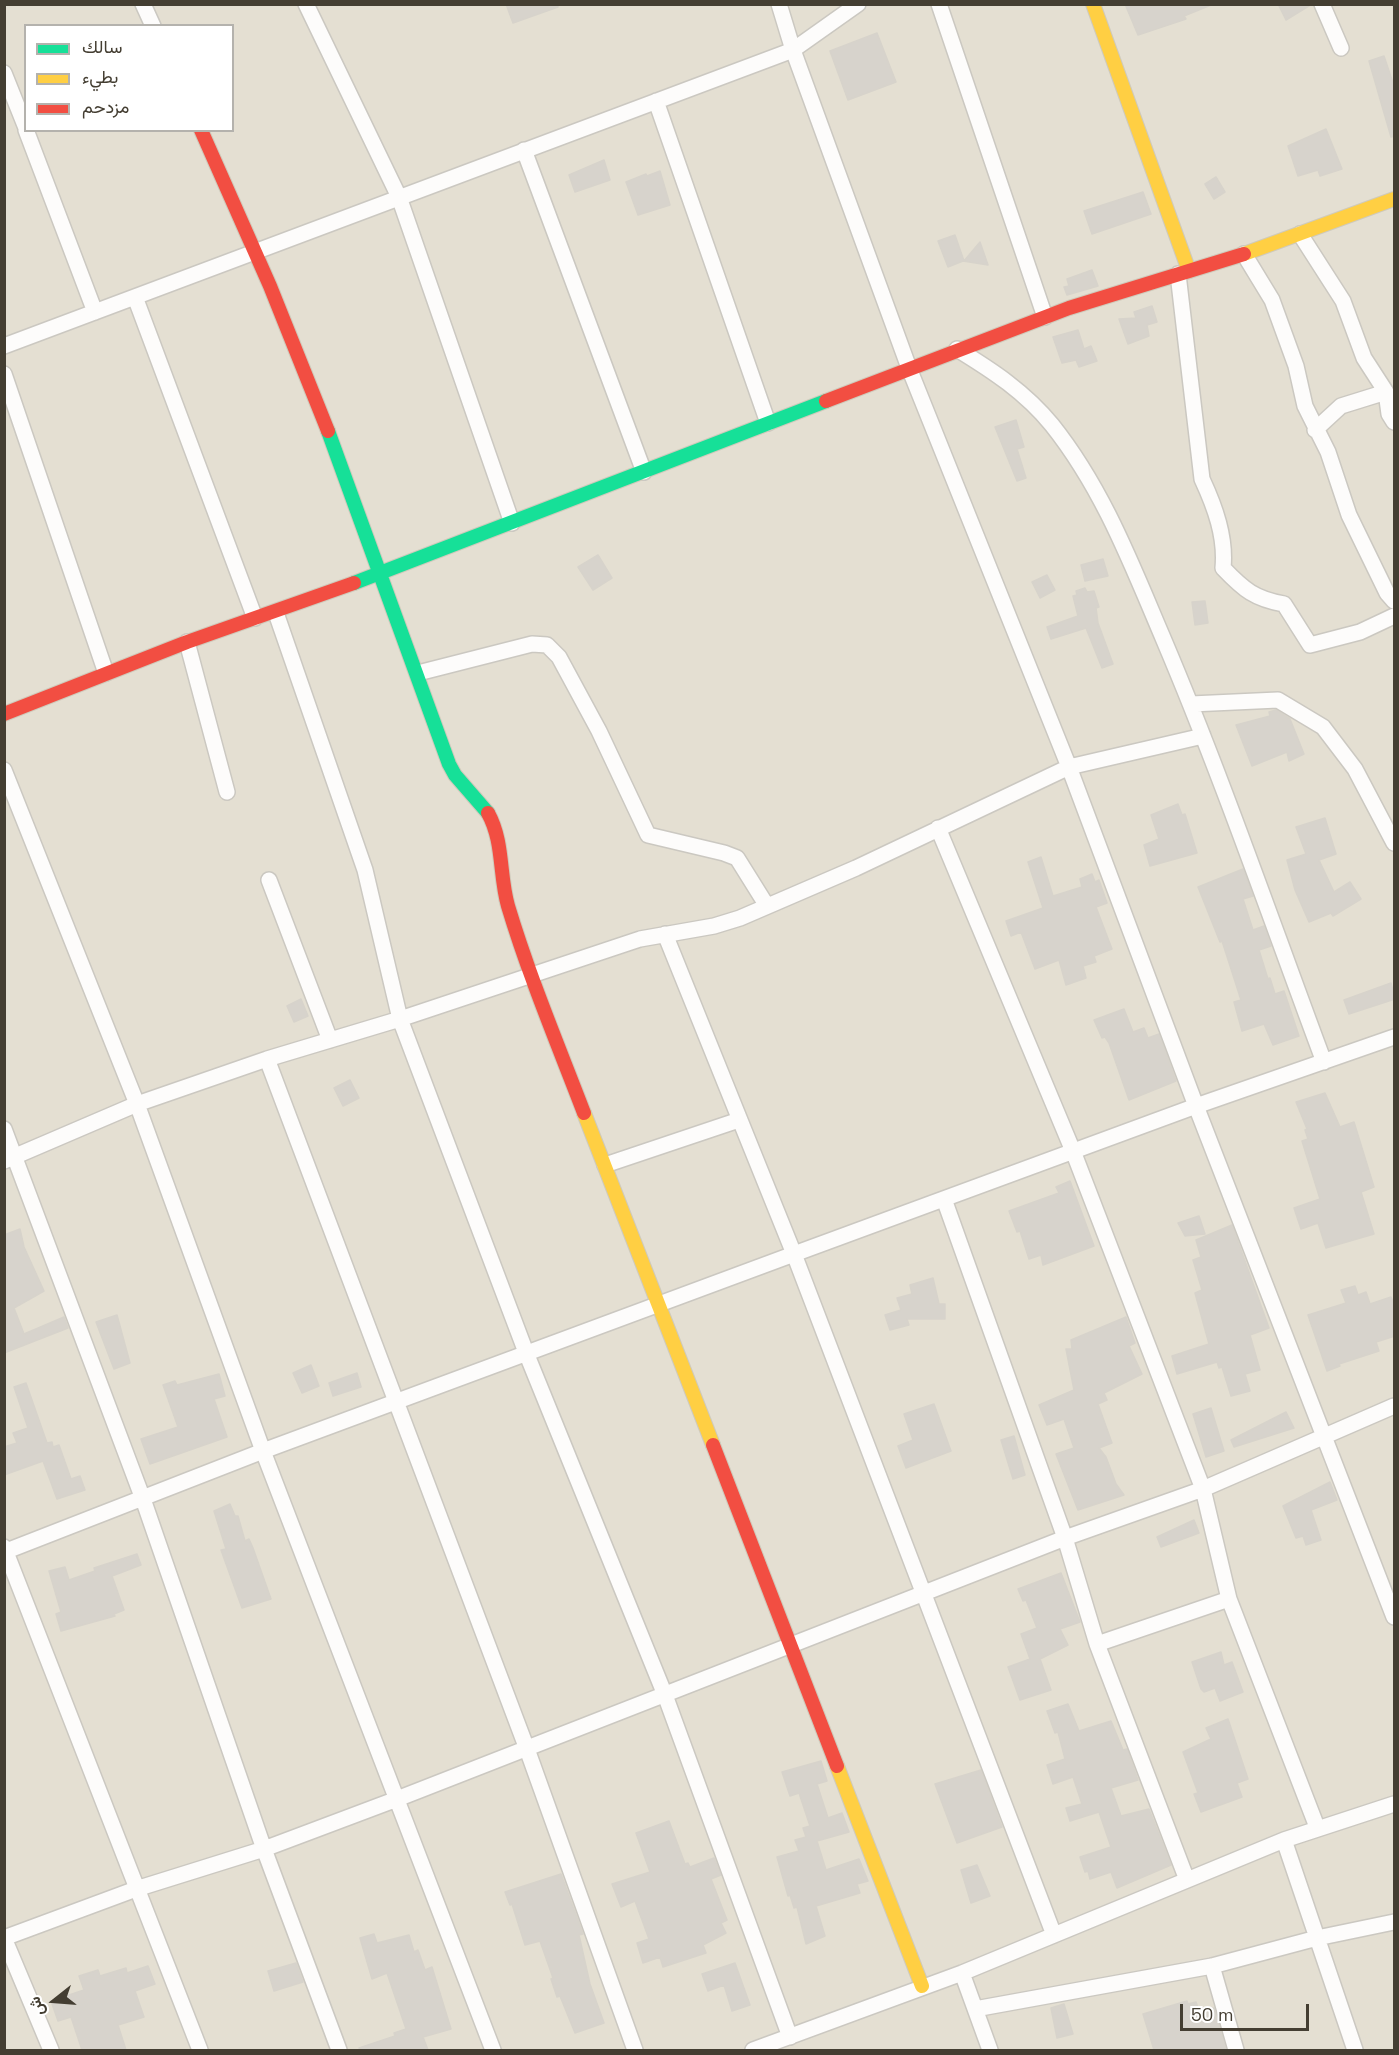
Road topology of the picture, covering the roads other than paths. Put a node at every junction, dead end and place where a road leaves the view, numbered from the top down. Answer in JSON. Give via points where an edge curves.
{"nodes":[{"id":1,"x":143,"y":4,"type":"edge"},
{"id":2,"x":306,"y":4,"type":"edge"},
{"id":3,"x":779,"y":4,"type":"edge"},
{"id":4,"x":858,"y":4,"type":"edge"},
{"id":5,"x":939,"y":4,"type":"edge"},
{"id":6,"x":1094,"y":4,"type":"edge"},
{"id":7,"x":1322,"y":4,"type":"edge"},
{"id":8,"x":152,"y":24,"type":"edge"},
{"id":9,"x":1341,"y":48,"type":"dead end"},
{"id":10,"x":793,"y":50,"type":"junction"},
{"id":11,"x":4,"y":73,"type":"edge"},
{"id":12,"x":656,"y":101,"type":"junction"},
{"id":13,"x":24,"y":124,"type":"edge"},
{"id":14,"x":27,"y":132,"type":"edge"},
{"id":15,"x":202,"y":132,"type":"edge"},
{"id":16,"x":524,"y":150,"type":"junction"},
{"id":17,"x":399,"y":197,"type":"junction"},
{"id":18,"x":1395,"y":199,"type":"edge"},
{"id":19,"x":1300,"y":234,"type":"junction"},
{"id":20,"x":256,"y":251,"type":"junction"},
{"id":21,"x":1244,"y":254,"type":"junction"},
{"id":22,"x":1184,"y":272,"type":"junction"},
{"id":23,"x":135,"y":297,"type":"junction"},
{"id":24,"x":95,"y":312,"type":"junction"},
{"id":25,"x":1045,"y":317,"type":"junction"},
{"id":26,"x":4,"y":346,"type":"edge"},
{"id":27,"x":957,"y":349,"type":"junction"},
{"id":28,"x":909,"y":368,"type":"junction"},
{"id":29,"x":4,"y":374,"type":"edge"},
{"id":30,"x":1386,"y":392,"type":"junction"},
{"id":31,"x":1395,"y":422,"type":"edge"},
{"id":32,"x":768,"y":423,"type":"junction"},
{"id":33,"x":1315,"y":430,"type":"junction"},
{"id":34,"x":644,"y":472,"type":"junction"},
{"id":35,"x":512,"y":523,"type":"junction"},
{"id":36,"x":382,"y":571,"type":"junction"},
{"id":37,"x":1395,"y":601,"type":"edge"},
{"id":38,"x":276,"y":613,"type":"junction"},
{"id":39,"x":1395,"y":616,"type":"edge"},
{"id":40,"x":255,"y":618,"type":"junction"},
{"id":41,"x":187,"y":642,"type":"junction"},
{"id":42,"x":106,"y":673,"type":"junction"},
{"id":43,"x":418,"y":673,"type":"junction"},
{"id":44,"x":1191,"y":704,"type":"junction"},
{"id":45,"x":4,"y":714,"type":"edge"},
{"id":46,"x":1203,"y":736,"type":"junction"},
{"id":47,"x":1069,"y":767,"type":"junction"},
{"id":48,"x":4,"y":770,"type":"edge"},
{"id":49,"x":227,"y":792,"type":"dead end"},
{"id":50,"x":938,"y":828,"type":"junction"},
{"id":51,"x":1395,"y":843,"type":"edge"},
{"id":52,"x":269,"y":880,"type":"dead end"},
{"id":53,"x":767,"y":906,"type":"junction"},
{"id":54,"x":664,"y":934,"type":"junction"},
{"id":55,"x":531,"y":975,"type":"junction"},
{"id":56,"x":400,"y":1019,"type":"junction"},
{"id":57,"x":1395,"y":1037,"type":"edge"},
{"id":58,"x":330,"y":1040,"type":"junction"},
{"id":59,"x":267,"y":1059,"type":"junction"},
{"id":60,"x":1324,"y":1062,"type":"junction"},
{"id":61,"x":136,"y":1104,"type":"junction"},
{"id":62,"x":1196,"y":1106,"type":"junction"},
{"id":63,"x":740,"y":1119,"type":"junction"},
{"id":64,"x":4,"y":1129,"type":"edge"},
{"id":65,"x":1073,"y":1151,"type":"junction"},
{"id":66,"x":10,"y":1159,"type":"edge"},
{"id":67,"x":605,"y":1165,"type":"junction"},
{"id":68,"x":944,"y":1198,"type":"junction"},
{"id":69,"x":794,"y":1254,"type":"junction"},
{"id":70,"x":660,"y":1304,"type":"junction"},
{"id":71,"x":527,"y":1355,"type":"junction"},
{"id":72,"x":396,"y":1402,"type":"junction"},
{"id":73,"x":1395,"y":1406,"type":"edge"},
{"id":74,"x":1324,"y":1438,"type":"junction"},
{"id":75,"x":263,"y":1451,"type":"junction"},
{"id":76,"x":1203,"y":1489,"type":"junction"},
{"id":77,"x":143,"y":1499,"type":"junction"},
{"id":78,"x":1065,"y":1538,"type":"junction"},
{"id":79,"x":5,"y":1550,"type":"edge"},
{"id":80,"x":924,"y":1594,"type":"junction"},
{"id":81,"x":1229,"y":1599,"type":"junction"},
{"id":82,"x":1395,"y":1617,"type":"edge"},
{"id":83,"x":1096,"y":1644,"type":"junction"},
{"id":84,"x":790,"y":1647,"type":"junction"},
{"id":85,"x":665,"y":1695,"type":"junction"},
{"id":86,"x":527,"y":1749,"type":"junction"},
{"id":87,"x":397,"y":1799,"type":"junction"},
{"id":88,"x":1395,"y":1804,"type":"edge"},
{"id":89,"x":1317,"y":1827,"type":"junction"},
{"id":90,"x":1284,"y":1839,"type":"junction"},
{"id":91,"x":264,"y":1849,"type":"junction"},
{"id":92,"x":1187,"y":1880,"type":"junction"},
{"id":93,"x":136,"y":1889,"type":"junction"},
{"id":94,"x":1395,"y":1922,"type":"edge"},
{"id":95,"x":1054,"y":1935,"type":"junction"},
{"id":96,"x":4,"y":1938,"type":"edge"},
{"id":97,"x":1317,"y":1938,"type":"junction"},
{"id":98,"x":1212,"y":1966,"type":"junction"},
{"id":99,"x":962,"y":1973,"type":"junction"},
{"id":100,"x":922,"y":1986,"type":"junction"},
{"id":101,"x":975,"y":2009,"type":"junction"},
{"id":102,"x":790,"y":2037,"type":"junction"},
{"id":103,"x":51,"y":2050,"type":"edge"},
{"id":104,"x":200,"y":2050,"type":"edge"},
{"id":105,"x":339,"y":2050,"type":"edge"},
{"id":106,"x":494,"y":2050,"type":"edge"},
{"id":107,"x":635,"y":2050,"type":"edge"},
{"id":108,"x":753,"y":2050,"type":"edge"},
{"id":109,"x":990,"y":2050,"type":"edge"},
{"id":110,"x":1236,"y":2050,"type":"edge"},
{"id":111,"x":1355,"y":2050,"type":"edge"}],
"edges":[{"from":1,"to":8,"type":"street"},
{"from":2,"to":17,"type":"street"},
{"from":3,"to":10,"type":"street"},
{"from":4,"to":10,"type":"street"},
{"from":5,"to":25,"type":"street"},
{"from":6,"to":22,"type":"street"},
{"from":7,"to":9,"type":"street"},
{"from":10,"to":12,"type":"street"},
{"from":10,"to":28,"type":"street"},
{"from":11,"to":13,"type":"street"},
{"from":12,"to":16,"type":"street"},
{"from":12,"to":32,"type":"street"},
{"from":14,"to":24,"type":"street"},
{"from":15,"to":20,"type":"street"},
{"from":16,"to":17,"type":"street"},
{"from":16,"to":34,"type":"street"},
{"from":17,"to":20,"type":"street"},
{"from":17,"to":35,"type":"street"},
{"from":18,"to":19,"type":"street"},
{"from":19,"to":21,"type":"street"},
{"from":19,"to":30,"type":"street","via":[[1343,301],[1364,358]]},
{"from":20,"to":23,"type":"street"},
{"from":20,"to":36,"type":"street"},
{"from":21,"to":22,"type":"street"},
{"from":21,"to":33,"type":"street","via":[[1284,328]]},
{"from":22,"to":25,"type":"street"},
{"from":22,"to":39,"type":"street","via":[[1202,478],[1225,549],[1223,568],[1241,587],[1262,600],[1284,604],[1310,645],[1360,632]]},
{"from":23,"to":24,"type":"street"},
{"from":23,"to":40,"type":"street"},
{"from":24,"to":26,"type":"street"},
{"from":25,"to":27,"type":"street"},
{"from":27,"to":28,"type":"street"},
{"from":27,"to":44,"type":"street","via":[[1013,384],[1051,424],[1078,461],[1111,516]]},
{"from":28,"to":32,"type":"street"},
{"from":28,"to":47,"type":"street"},
{"from":29,"to":42,"type":"street"},
{"from":30,"to":31,"type":"street","via":[[1389,414]]},
{"from":30,"to":33,"type":"street","via":[[1341,406]]},
{"from":32,"to":34,"type":"street"},
{"from":33,"to":37,"type":"street","via":[[1328,452],[1349,515],[1387,593]]},
{"from":34,"to":35,"type":"street"},
{"from":35,"to":36,"type":"street"},
{"from":36,"to":38,"type":"street"},
{"from":36,"to":43,"type":"street"},
{"from":38,"to":40,"type":"street"},
{"from":38,"to":56,"type":"street","via":[[365,870]]},
{"from":40,"to":41,"type":"street"},
{"from":41,"to":42,"type":"street"},
{"from":41,"to":49,"type":"street"},
{"from":42,"to":45,"type":"street"},
{"from":43,"to":53,"type":"street","via":[[532,644],[548,645],[559,657],[599,731],[648,835],[737,858]]},
{"from":43,"to":55,"type":"street","via":[[449,764],[488,813],[497,831],[507,903]]},
{"from":44,"to":46,"type":"street"},
{"from":44,"to":51,"type":"street","via":[[1278,700],[1323,727],[1355,770]]},
{"from":46,"to":47,"type":"street"},
{"from":46,"to":60,"type":"street"},
{"from":47,"to":50,"type":"street"},
{"from":47,"to":62,"type":"street"},
{"from":48,"to":61,"type":"street"},
{"from":50,"to":53,"type":"street"},
{"from":50,"to":65,"type":"street"},
{"from":52,"to":58,"type":"street"},
{"from":53,"to":54,"type":"street","via":[[714,926]]},
{"from":54,"to":55,"type":"street"},
{"from":54,"to":63,"type":"street"},
{"from":55,"to":56,"type":"street"},
{"from":55,"to":67,"type":"street"},
{"from":56,"to":58,"type":"street"},
{"from":56,"to":71,"type":"street"},
{"from":57,"to":60,"type":"street"},
{"from":58,"to":59,"type":"street"},
{"from":59,"to":61,"type":"street"},
{"from":59,"to":72,"type":"street"},
{"from":60,"to":62,"type":"street"},
{"from":61,"to":66,"type":"street"},
{"from":61,"to":75,"type":"street"},
{"from":62,"to":65,"type":"street"},
{"from":62,"to":74,"type":"street"},
{"from":63,"to":67,"type":"street"},
{"from":63,"to":69,"type":"street"},
{"from":64,"to":66,"type":"street"},
{"from":65,"to":68,"type":"street"},
{"from":65,"to":76,"type":"street"},
{"from":66,"to":77,"type":"street"},
{"from":67,"to":70,"type":"street"},
{"from":68,"to":69,"type":"street"},
{"from":68,"to":78,"type":"street"},
{"from":69,"to":70,"type":"street"},
{"from":69,"to":80,"type":"street"},
{"from":70,"to":71,"type":"street"},
{"from":70,"to":84,"type":"street"},
{"from":71,"to":72,"type":"street"},
{"from":71,"to":85,"type":"street"},
{"from":72,"to":75,"type":"street"},
{"from":72,"to":86,"type":"street"},
{"from":73,"to":74,"type":"street"},
{"from":74,"to":76,"type":"street"},
{"from":74,"to":82,"type":"street"},
{"from":75,"to":77,"type":"street"},
{"from":75,"to":87,"type":"street"},
{"from":76,"to":78,"type":"street"},
{"from":76,"to":81,"type":"street"},
{"from":77,"to":79,"type":"street"},
{"from":77,"to":91,"type":"street"},
{"from":78,"to":80,"type":"street"},
{"from":78,"to":83,"type":"street"},
{"from":79,"to":93,"type":"street"},
{"from":80,"to":84,"type":"street"},
{"from":80,"to":95,"type":"street"},
{"from":81,"to":83,"type":"street"},
{"from":81,"to":89,"type":"street"},
{"from":83,"to":92,"type":"street"},
{"from":84,"to":85,"type":"street"},
{"from":84,"to":100,"type":"street"},
{"from":85,"to":86,"type":"street"},
{"from":85,"to":102,"type":"street"},
{"from":86,"to":87,"type":"street"},
{"from":86,"to":107,"type":"street"},
{"from":87,"to":91,"type":"street"},
{"from":87,"to":106,"type":"street"},
{"from":88,"to":89,"type":"street"},
{"from":89,"to":90,"type":"street"},
{"from":90,"to":92,"type":"street"},
{"from":90,"to":97,"type":"street"},
{"from":91,"to":93,"type":"street"},
{"from":91,"to":105,"type":"street"},
{"from":92,"to":95,"type":"street"},
{"from":93,"to":96,"type":"street"},
{"from":93,"to":104,"type":"street"},
{"from":94,"to":97,"type":"street"},
{"from":95,"to":99,"type":"street"},
{"from":96,"to":103,"type":"street"},
{"from":97,"to":98,"type":"street"},
{"from":97,"to":111,"type":"street"},
{"from":98,"to":101,"type":"street"},
{"from":98,"to":110,"type":"street"},
{"from":99,"to":100,"type":"street"},
{"from":99,"to":101,"type":"street"},
{"from":100,"to":102,"type":"street"},
{"from":101,"to":109,"type":"street"},
{"from":102,"to":108,"type":"street"}]}
